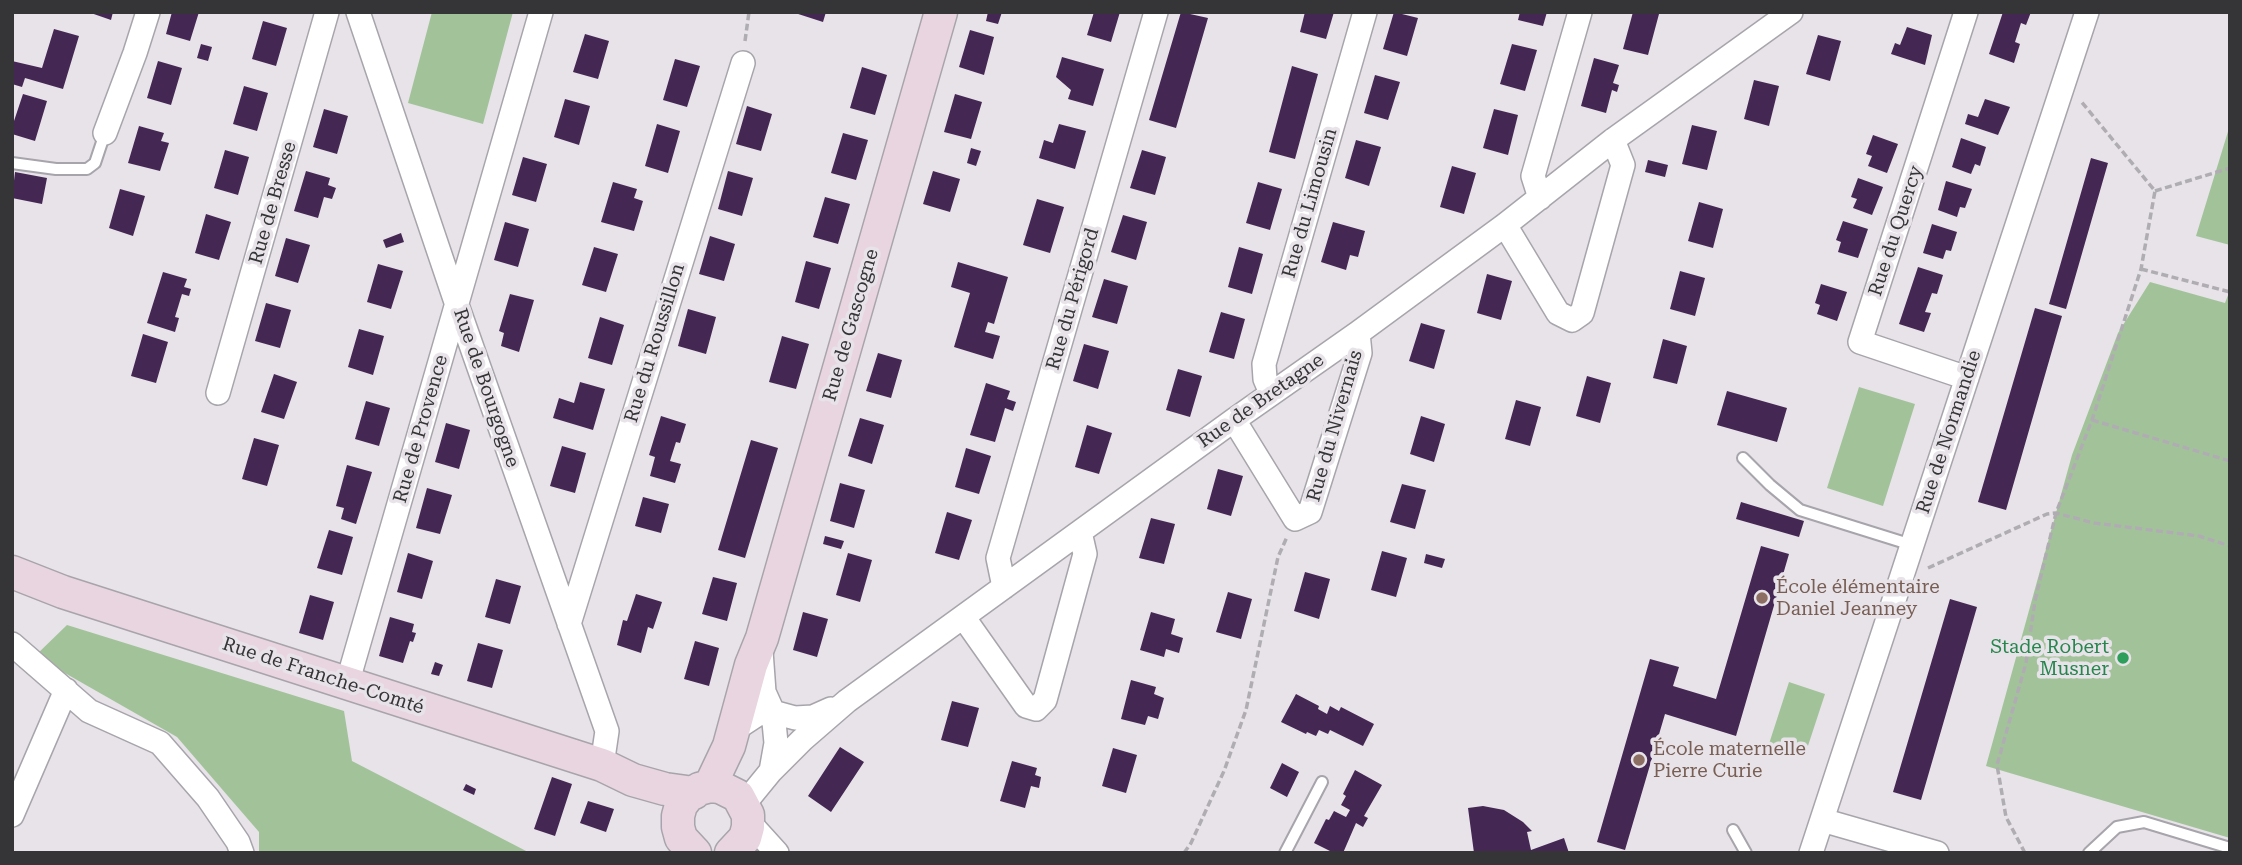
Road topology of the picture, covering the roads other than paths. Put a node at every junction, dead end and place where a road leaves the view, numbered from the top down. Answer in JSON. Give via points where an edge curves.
{"nodes":[{"id":1,"x":148,"y":12,"type":"edge"},
{"id":2,"x":327,"y":12,"type":"edge"},
{"id":3,"x":358,"y":12,"type":"edge"},
{"id":4,"x":541,"y":12,"type":"edge"},
{"id":5,"x":941,"y":12,"type":"edge"},
{"id":6,"x":1156,"y":12,"type":"edge"},
{"id":7,"x":1365,"y":12,"type":"edge"},
{"id":8,"x":1580,"y":12,"type":"edge"},
{"id":9,"x":1791,"y":12,"type":"edge"},
{"id":10,"x":1966,"y":12,"type":"edge"},
{"id":11,"x":2087,"y":12,"type":"edge"},
{"id":12,"x":743,"y":63,"type":"road end"},
{"id":13,"x":105,"y":133,"type":"joint"},
{"id":14,"x":1613,"y":140,"type":"junction"},
{"id":15,"x":12,"y":163,"type":"edge"},
{"id":16,"x":1540,"y":198,"type":"junction"},
{"id":17,"x":1505,"y":225,"type":"junction"},
{"id":18,"x":457,"y":305,"type":"junction"},
{"id":19,"x":1358,"y":333,"type":"junction"},
{"id":20,"x":1967,"y":379,"type":"junction"},
{"id":21,"x":218,"y":393,"type":"dead end"},
{"id":22,"x":1272,"y":393,"type":"junction"},
{"id":23,"x":1234,"y":420,"type":"junction"},
{"id":24,"x":1743,"y":458,"type":"dead end"},
{"id":25,"x":1080,"y":532,"type":"junction"},
{"id":26,"x":1912,"y":545,"type":"junction"},
{"id":27,"x":12,"y":572,"type":"edge"},
{"id":28,"x":1004,"y":587,"type":"junction"},
{"id":29,"x":964,"y":618,"type":"junction"},
{"id":30,"x":569,"y":624,"type":"junction"},
{"id":31,"x":762,"y":638,"type":"junction"},
{"id":32,"x":12,"y":644,"type":"edge"},
{"id":33,"x":347,"y":684,"type":"junction"},
{"id":34,"x":66,"y":690,"type":"junction"},
{"id":35,"x":847,"y":701,"type":"junction"},
{"id":36,"x":773,"y":712,"type":"junction"},
{"id":37,"x":732,"y":731,"type":"junction"},
{"id":38,"x":602,"y":765,"type":"junction"},
{"id":39,"x":771,"y":771,"type":"junction"},
{"id":40,"x":1322,"y":782,"type":"dead end"},
{"id":41,"x":694,"y":799,"type":"junction"},
{"id":42,"x":12,"y":815,"type":"edge"},
{"id":43,"x":1822,"y":820,"type":"junction"},
{"id":44,"x":1733,"y":830,"type":"dead end"},
{"id":45,"x":743,"y":836,"type":"edge"},
{"id":46,"x":2230,"y":848,"type":"edge"},
{"id":47,"x":242,"y":853,"type":"edge"},
{"id":48,"x":695,"y":853,"type":"edge"},
{"id":49,"x":777,"y":853,"type":"edge"},
{"id":50,"x":1284,"y":853,"type":"edge"},
{"id":51,"x":1746,"y":853,"type":"edge"},
{"id":52,"x":1811,"y":853,"type":"edge"},
{"id":53,"x":1937,"y":853,"type":"edge"},
{"id":54,"x":2089,"y":853,"type":"edge"}],
"edges":[{"from":1,"to":13,"type":"street"},
{"from":2,"to":21,"type":"street","name":"Rue de Bresse"},
{"from":3,"to":18,"type":"street","name":"Rue de Bourgogne"},
{"from":4,"to":18,"type":"street","name":"Rue de Provence"},
{"from":5,"to":31,"type":"street","name":"Rue de Gascogne"},
{"from":6,"to":28,"type":"street","name":"Rue du Périgord","via":[[998,558]]},
{"from":7,"to":22,"type":"street","name":"Rue du Limousin","via":[[1264,364]]},
{"from":8,"to":16,"type":"street","via":[[1533,176]]},
{"from":9,"to":14,"type":"street","name":"Rue de Bretagne"},
{"from":10,"to":20,"type":"street","name":"Rue du Quercy","via":[[1860,342]]},
{"from":11,"to":20,"type":"street","name":"Rue de Normandie"},
{"from":12,"to":30,"type":"street","name":"Rue du Roussillon"},
{"from":13,"to":15,"type":"lane","via":[[95,163],[87,169]]},
{"from":14,"to":16,"type":"street","name":"Rue de Bretagne"},
{"from":14,"to":17,"type":"street","via":[[1623,165],[1582,313],[1572,320],[1558,313]]},
{"from":16,"to":17,"type":"street","name":"Rue de Bretagne"},
{"from":17,"to":19,"type":"street","name":"Rue de Bretagne"},
{"from":18,"to":30,"type":"street","name":"Rue de Bourgogne"},
{"from":18,"to":33,"type":"street","name":"Rue de Provence"},
{"from":19,"to":22,"type":"street","name":"Rue de Bretagne"},
{"from":19,"to":23,"type":"street","name":"Rue du Nivernais","via":[[1360,353],[1310,512],[1296,519]]},
{"from":20,"to":26,"type":"street","name":"Rue de Normandie"},
{"from":22,"to":23,"type":"street","name":"Rue de Bretagne"},
{"from":23,"to":25,"type":"street","name":"Rue de Bretagne"},
{"from":24,"to":26,"type":"lane","via":[[1800,510]]},
{"from":25,"to":28,"type":"street","name":"Rue de Bretagne"},
{"from":25,"to":29,"type":"street","via":[[1085,554],[1045,700],[1036,709],[1027,706]]},
{"from":26,"to":43,"type":"street","name":"Rue de Normandie"},
{"from":27,"to":33,"type":"street","name":"Rue de Franche-Comté"},
{"from":28,"to":29,"type":"street","name":"Rue de Bretagne"},
{"from":29,"to":35,"type":"street","name":"Rue de Bretagne"},
{"from":30,"to":38,"type":"street","name":"Rue de Bourgogne","via":[[607,731]]},
{"from":31,"to":36,"type":"street","name":"Rue de Gascogne","via":[[764,692]]},
{"from":31,"to":37,"type":"street","name":"Rue de Gascogne"},
{"from":32,"to":34,"type":"street"},
{"from":33,"to":38,"type":"street","name":"Rue de Franche-Comté"},
{"from":34,"to":42,"type":"street"},
{"from":34,"to":47,"type":"street","via":[[89,711],[160,743],[208,798]]},
{"from":35,"to":36,"type":"street","via":[[813,717]]},
{"from":35,"to":39,"type":"street","name":"Rue de Bretagne"},
{"from":36,"to":37,"type":"street","via":[[758,714]]},
{"from":36,"to":39,"type":"street","name":"Rue de Gascogne","via":[[776,743]]},
{"from":37,"to":41,"type":"street","name":"Rue de Gascogne","via":[[729,746]]},
{"from":38,"to":41,"type":"street","name":"Rue de Franche-Comté"},
{"from":39,"to":45,"type":"street","name":"Rue de Bretagne"},
{"from":40,"to":50,"type":"lane"},
{"from":41,"to":45,"type":"street","name":"Rue de Franche-Comté","via":[[730,791]]},
{"from":41,"to":48,"type":"street","via":[[681,838]]},
{"from":43,"to":52,"type":"street","name":"Rue de Normandie"},
{"from":43,"to":53,"type":"street"},
{"from":44,"to":51,"type":"lane"},
{"from":45,"to":49,"type":"street"},
{"from":46,"to":54,"type":"lane","via":[[2144,822],[2117,827]]}]}
